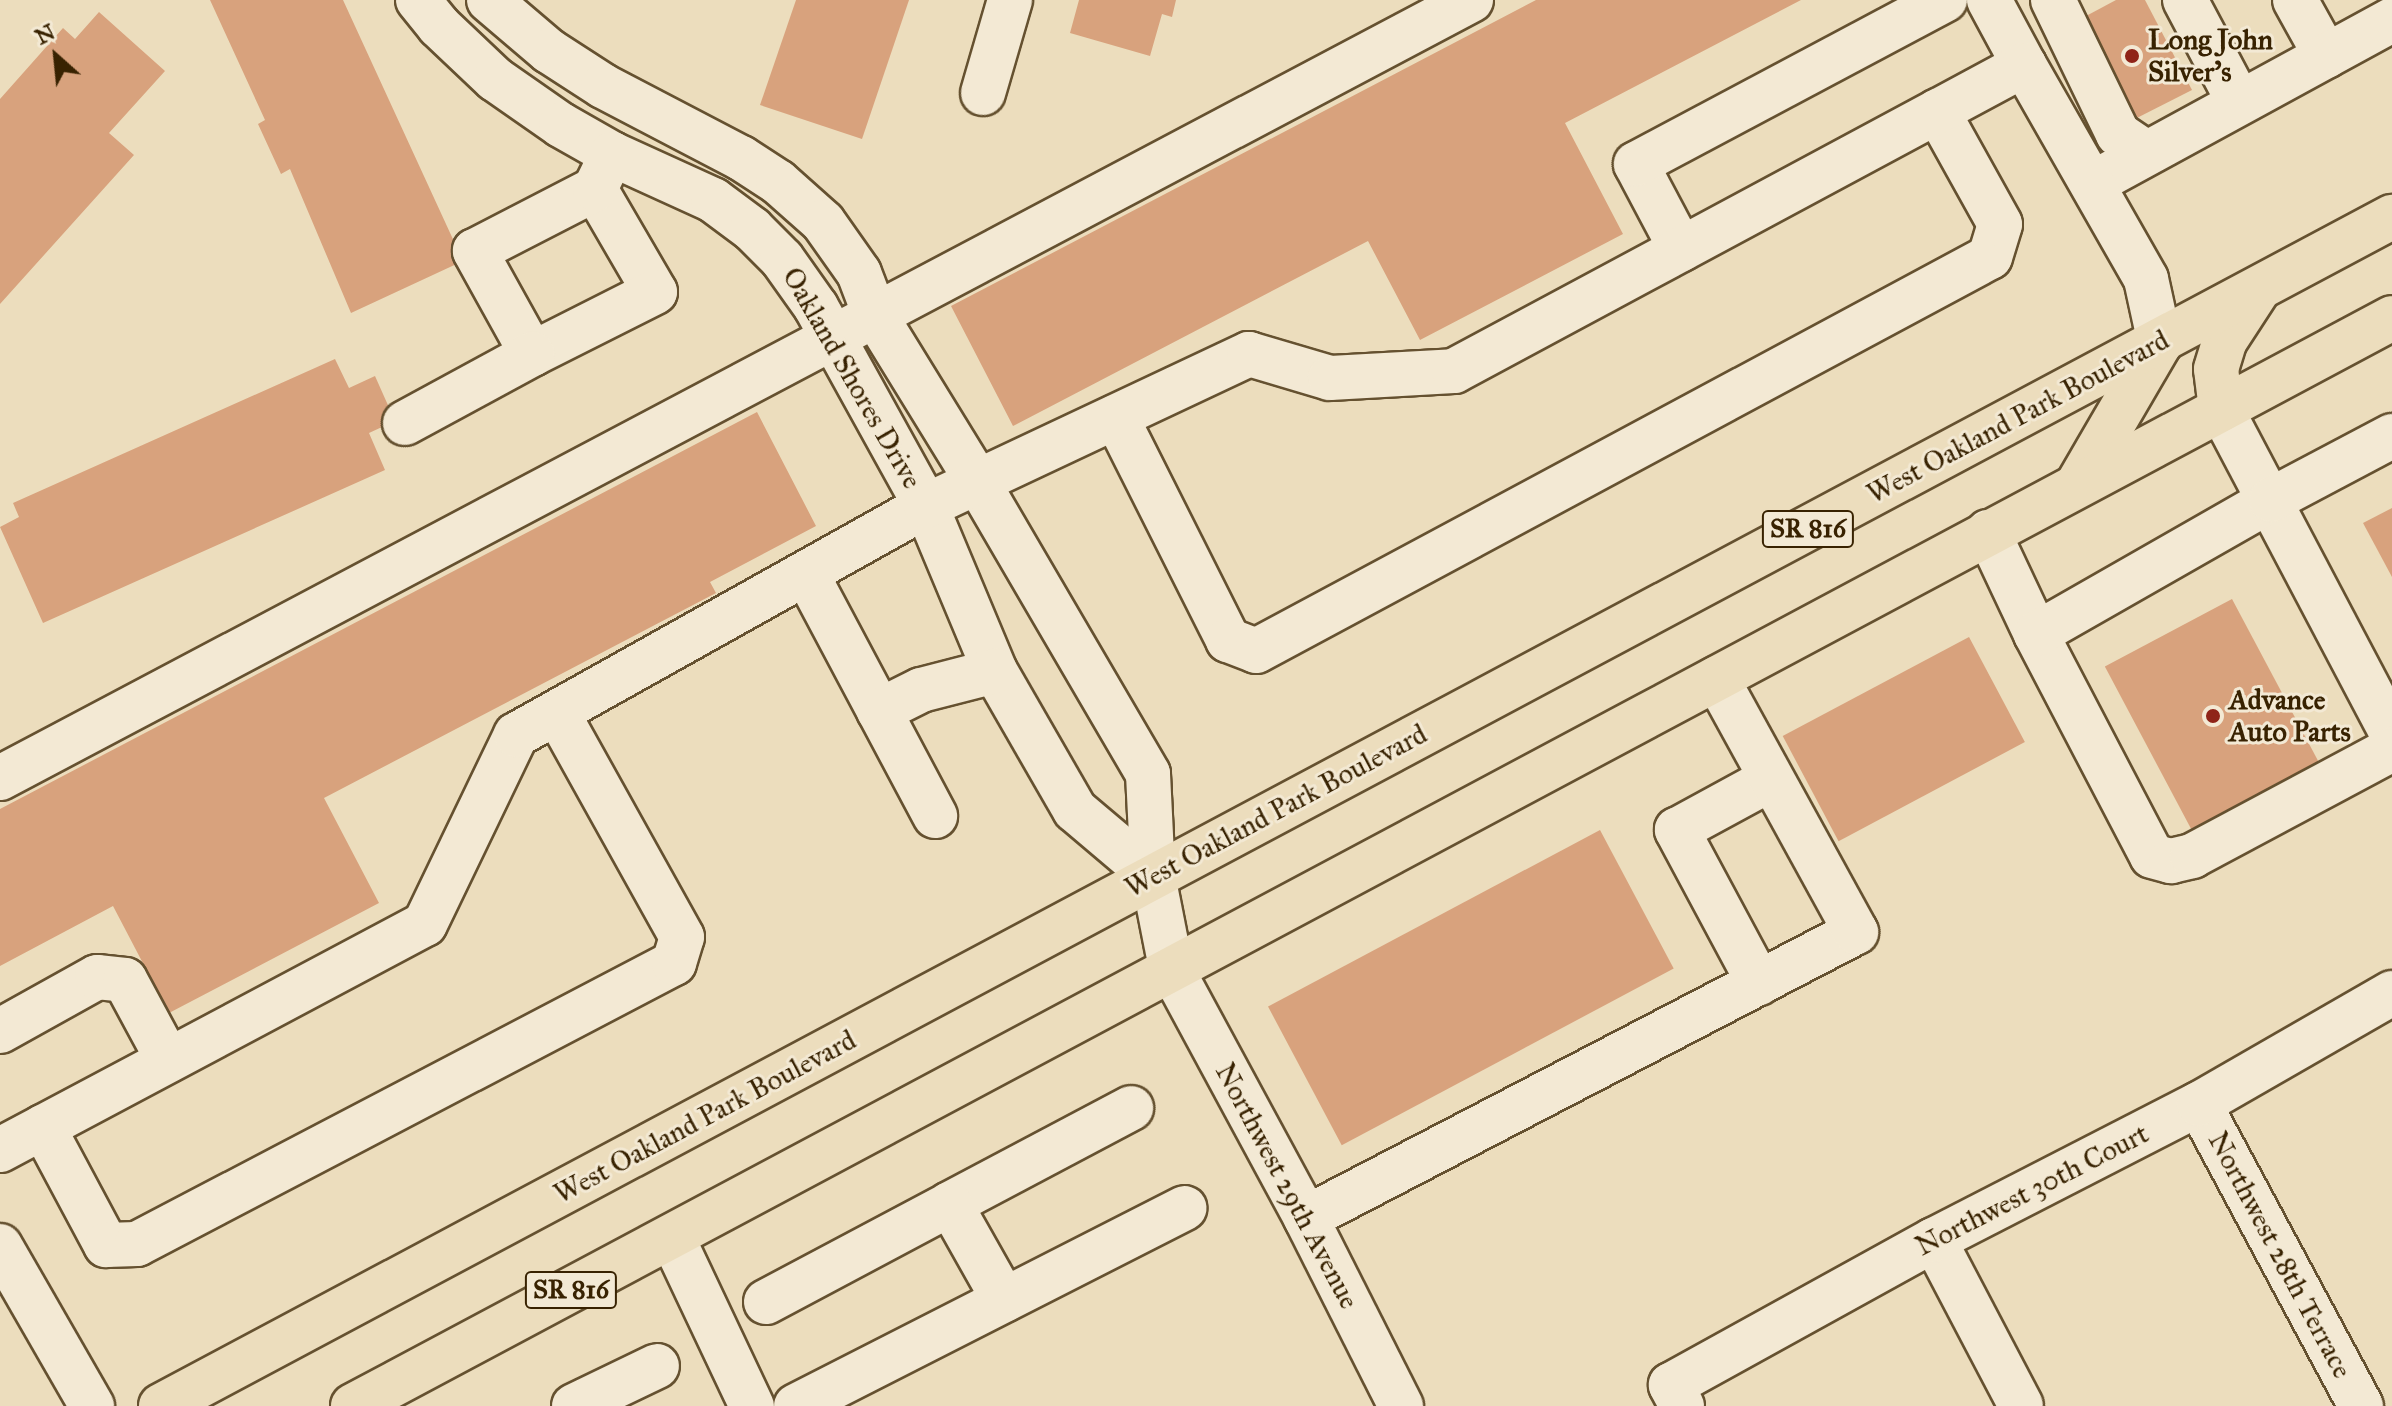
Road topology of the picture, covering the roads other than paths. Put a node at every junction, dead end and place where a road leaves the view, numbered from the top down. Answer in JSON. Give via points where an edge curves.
{"nodes":[{"id":1,"x":418,"y":0,"type":"edge"},
{"id":2,"x":489,"y":0,"type":"edge"},
{"id":3,"x":1010,"y":0,"type":"edge"},
{"id":4,"x":1471,"y":0,"type":"edge"},
{"id":5,"x":1945,"y":0,"type":"edge"},
{"id":6,"x":1989,"y":0,"type":"edge"},
{"id":7,"x":2053,"y":0,"type":"edge"},
{"id":8,"x":2185,"y":0,"type":"edge"},
{"id":9,"x":2295,"y":0,"type":"edge"},
{"id":10,"x":2392,"y":20,"type":"edge"},
{"id":11,"x":2326,"y":56,"type":"junction"},
{"id":12,"x":2024,"y":65,"type":"junction"},
{"id":13,"x":983,"y":93,"type":"dead end"},
{"id":14,"x":2239,"y":102,"type":"junction"},
{"id":15,"x":1937,"y":111,"type":"junction"},
{"id":16,"x":699,"y":136,"type":"junction"},
{"id":17,"x":2146,"y":153,"type":"junction"},
{"id":18,"x":603,"y":171,"type":"junction"},
{"id":19,"x":674,"y":182,"type":"junction"},
{"id":20,"x":2093,"y":183,"type":"junction"},
{"id":21,"x":810,"y":210,"type":"junction"},
{"id":22,"x":2392,"y":217,"type":"edge"},
{"id":23,"x":771,"y":248,"type":"junction"},
{"id":24,"x":1681,"y":249,"type":"junction"},
{"id":25,"x":2259,"y":288,"type":"junction"},
{"id":26,"x":875,"y":315,"type":"junction"},
{"id":27,"x":2392,"y":318,"type":"edge"},
{"id":28,"x":833,"y":338,"type":"junction"},
{"id":29,"x":2160,"y":343,"type":"junction"},
{"id":30,"x":532,"y":354,"type":"junction"},
{"id":31,"x":2221,"y":409,"type":"junction"},
{"id":32,"x":1116,"y":417,"type":"junction"},
{"id":33,"x":405,"y":423,"type":"dead end"},
{"id":34,"x":2392,"y":436,"type":"edge"},
{"id":35,"x":977,"y":481,"type":"junction"},
{"id":36,"x":2079,"y":482,"type":"junction"},
{"id":37,"x":2271,"y":500,"type":"junction"},
{"id":38,"x":926,"y":506,"type":"junction"},
{"id":39,"x":1988,"y":532,"type":"junction"},
{"id":40,"x":807,"y":575,"type":"junction"},
{"id":41,"x":2036,"y":634,"type":"junction"},
{"id":42,"x":995,"y":671,"type":"junction"},
{"id":43,"x":1717,"y":679,"type":"junction"},
{"id":44,"x":879,"y":711,"type":"junction"},
{"id":45,"x":557,"y":712,"type":"junction"},
{"id":46,"x":2392,"y":733,"type":"edge"},
{"id":47,"x":2392,"y":749,"type":"edge"},
{"id":48,"x":0,"y":778,"type":"edge"},
{"id":49,"x":1771,"y":779,"type":"junction"},
{"id":50,"x":935,"y":816,"type":"dead end"},
{"id":51,"x":1153,"y":876,"type":"junction"},
{"id":52,"x":1171,"y":968,"type":"junction"},
{"id":53,"x":1759,"y":983,"type":"junction"},
{"id":54,"x":2392,"y":993,"type":"edge"},
{"id":55,"x":0,"y":1031,"type":"edge"},
{"id":56,"x":168,"y":1060,"type":"junction"},
{"id":57,"x":2199,"y":1104,"type":"junction"},
{"id":58,"x":1131,"y":1108,"type":"dead end"},
{"id":59,"x":43,"y":1127,"type":"junction"},
{"id":60,"x":0,"y":1150,"type":"edge"},
{"id":61,"x":950,"y":1204,"type":"junction"},
{"id":62,"x":1185,"y":1208,"type":"dead end"},
{"id":63,"x":1306,"y":1218,"type":"junction"},
{"id":64,"x":672,"y":1237,"type":"junction"},
{"id":65,"x":1934,"y":1240,"type":"junction"},
{"id":66,"x":0,"y":1246,"type":"edge"},
{"id":67,"x":1004,"y":1300,"type":"junction"},
{"id":68,"x":766,"y":1302,"type":"dead end"},
{"id":69,"x":15,"y":1306,"type":"edge"},
{"id":70,"x":657,"y":1366,"type":"dead end"},
{"id":71,"x":1676,"y":1395,"type":"edge"},
{"id":72,"x":176,"y":1402,"type":"edge"},
{"id":73,"x":92,"y":1406,"type":"edge"},
{"id":74,"x":353,"y":1406,"type":"edge"},
{"id":75,"x":574,"y":1406,"type":"edge"},
{"id":76,"x":752,"y":1406,"type":"edge"},
{"id":77,"x":796,"y":1406,"type":"edge"},
{"id":78,"x":1401,"y":1406,"type":"edge"},
{"id":79,"x":2021,"y":1406,"type":"edge"},
{"id":80,"x":2361,"y":1406,"type":"edge"}],
"edges":[{"from":1,"to":18,"type":"street","name":"Oakland Shores Drive","via":[[495,79],[561,125]]},
{"from":2,"to":16,"type":"street","name":"Oakland Shores Drive","via":[[549,51],[603,86]]},
{"from":3,"to":13,"type":"street"},
{"from":4,"to":26,"type":"street"},
{"from":5,"to":24,"type":"street","via":[[1636,164]]},
{"from":6,"to":12,"type":"street"},
{"from":7,"to":17,"type":"street","via":[[2118,134]]},
{"from":8,"to":14,"type":"street"},
{"from":9,"to":11,"type":"street"},
{"from":10,"to":11,"type":"street"},
{"from":11,"to":14,"type":"street"},
{"from":12,"to":15,"type":"street"},
{"from":12,"to":20,"type":"street"},
{"from":14,"to":17,"type":"street"},
{"from":15,"to":24,"type":"street"},
{"from":15,"to":32,"type":"street","via":[[2000,224],[1990,257],[1256,651],[1228,640]]},
{"from":16,"to":19,"type":"street"},
{"from":16,"to":21,"type":"street","name":"Oakland Shores Drive","via":[[778,182]]},
{"from":17,"to":20,"type":"street"},
{"from":18,"to":19,"type":"street","name":"Oakland Shores Drive"},
{"from":18,"to":30,"type":"street","via":[[475,251]]},
{"from":18,"to":30,"type":"street","via":[[655,292]]},
{"from":19,"to":23,"type":"street","name":"Oakland Shores Drive","via":[[713,200]]},
{"from":20,"to":29,"type":"street","via":[[2146,279]]},
{"from":21,"to":23,"type":"street"},
{"from":21,"to":26,"type":"street","name":"Oakland Shores Drive","via":[[859,273]]},
{"from":22,"to":25,"type":"main road","name":"West Oakland Park Boulevard","number":"SR 816"},
{"from":23,"to":28,"type":"street","name":"Oakland Shores Drive","via":[[806,291]]},
{"from":24,"to":32,"type":"street","via":[[1454,371],[1330,378],[1249,354]]},
{"from":25,"to":29,"type":"main road","name":"West Oakland Park Boulevard","number":"SR 816"},
{"from":25,"to":31,"type":"main road","via":[[2224,342],[2216,369]]},
{"from":26,"to":28,"type":"street"},
{"from":26,"to":35,"type":"street","name":"Oakland Shores Drive"},
{"from":27,"to":31,"type":"main road","number":"SR 816"},
{"from":28,"to":38,"type":"street","name":"Oakland Shores Drive"},
{"from":28,"to":48,"type":"street"},
{"from":29,"to":36,"type":"main road"},
{"from":29,"to":51,"type":"main road","name":"West Oakland Park Boulevard","number":"SR 816"},
{"from":30,"to":33,"type":"street"},
{"from":31,"to":36,"type":"main road","number":"SR 816"},
{"from":31,"to":37,"type":"street"},
{"from":32,"to":35,"type":"street"},
{"from":34,"to":37,"type":"street"},
{"from":35,"to":38,"type":"street"},
{"from":35,"to":51,"type":"street","name":"Oakland Shores Drive","via":[[1148,774]]},
{"from":36,"to":39,"type":"main road","number":"SR 816"},
{"from":37,"to":41,"type":"street"},
{"from":37,"to":46,"type":"street"},
{"from":38,"to":40,"type":"street"},
{"from":38,"to":42,"type":"street","name":"Oakland Shores Drive"},
{"from":39,"to":41,"type":"street"},
{"from":39,"to":43,"type":"main road","number":"SR 816"},
{"from":40,"to":44,"type":"street"},
{"from":40,"to":45,"type":"street"},
{"from":41,"to":47,"type":"street","via":[[2152,856],[2171,861],[2192,856]]},
{"from":42,"to":44,"type":"street","via":[[921,690]]},
{"from":42,"to":51,"type":"street","name":"Oakland Shores Drive","via":[[1075,810]]},
{"from":43,"to":49,"type":"street"},
{"from":43,"to":52,"type":"main road","number":"SR 816"},
{"from":44,"to":50,"type":"street"},
{"from":45,"to":56,"type":"street","via":[[516,735],[425,924]]},
{"from":45,"to":59,"type":"street","via":[[682,937],[674,963],[137,1244],[106,1245]]},
{"from":49,"to":53,"type":"street","via":[[1677,830]]},
{"from":49,"to":53,"type":"street","via":[[1856,932]]},
{"from":51,"to":52,"type":"street","name":"Oakland Shores Drive"},
{"from":51,"to":72,"type":"main road","name":"West Oakland Park Boulevard","number":"SR 816"},
{"from":52,"to":63,"type":"street","name":"Northwest 29th Avenue"},
{"from":52,"to":64,"type":"main road","number":"SR 816"},
{"from":53,"to":63,"type":"street"},
{"from":54,"to":57,"type":"street","name":"Northwest 30th Court"},
{"from":55,"to":56,"type":"street","via":[[97,977],[125,980]]},
{"from":56,"to":59,"type":"street"},
{"from":57,"to":65,"type":"street","name":"Northwest 30th Court"},
{"from":57,"to":80,"type":"street","name":"Northwest 28th Terrace"},
{"from":58,"to":61,"type":"street"},
{"from":59,"to":60,"type":"street"},
{"from":61,"to":67,"type":"street"},
{"from":61,"to":68,"type":"street"},
{"from":62,"to":67,"type":"street"},
{"from":63,"to":78,"type":"street","name":"Northwest 29th Avenue"},
{"from":64,"to":74,"type":"main road","number":"SR 816"},
{"from":64,"to":76,"type":"street"},
{"from":65,"to":71,"type":"street","name":"Northwest 30th Court"},
{"from":65,"to":79,"type":"street"},
{"from":66,"to":69,"type":"street"},
{"from":67,"to":77,"type":"street"},
{"from":69,"to":73,"type":"street"},
{"from":70,"to":75,"type":"street"}]}
